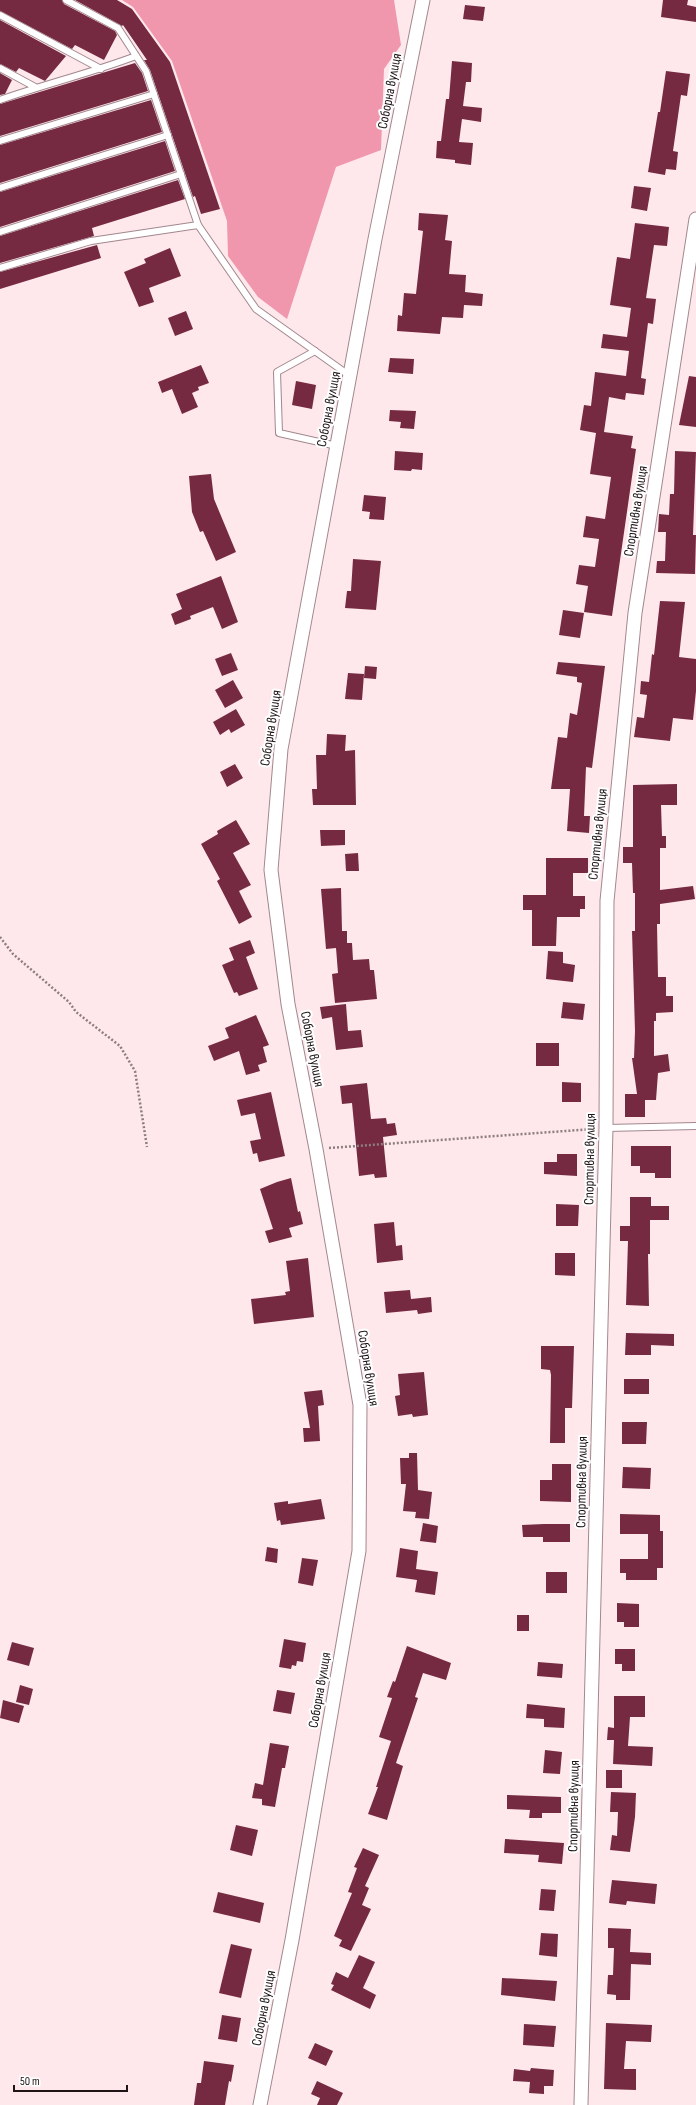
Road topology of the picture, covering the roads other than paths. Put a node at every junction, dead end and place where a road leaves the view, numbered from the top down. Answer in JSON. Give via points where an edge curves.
{"nodes":[{"id":1,"x":66,"y":0,"type":"edge"},
{"id":2,"x":423,"y":0,"type":"edge"},
{"id":3,"x":0,"y":15,"type":"edge"},
{"id":4,"x":136,"y":56,"type":"junction"},
{"id":5,"x":0,"y":68,"type":"edge"},
{"id":6,"x":101,"y":69,"type":"junction"},
{"id":7,"x":35,"y":88,"type":"junction"},
{"id":8,"x":154,"y":94,"type":"junction"},
{"id":9,"x":0,"y":100,"type":"edge"},
{"id":10,"x":168,"y":135,"type":"junction"},
{"id":11,"x":0,"y":141,"type":"edge"},
{"id":12,"x":181,"y":174,"type":"junction"},
{"id":13,"x":0,"y":188,"type":"edge"},
{"id":14,"x":696,"y":219,"type":"edge"},
{"id":15,"x":198,"y":225,"type":"junction"},
{"id":16,"x":0,"y":232,"type":"edge"},
{"id":17,"x":0,"y":268,"type":"edge"},
{"id":18,"x":315,"y":351,"type":"junction"},
{"id":19,"x":350,"y":376,"type":"junction"},
{"id":20,"x":337,"y":446,"type":"junction"},
{"id":21,"x":696,"y":1126,"type":"edge"},
{"id":22,"x":606,"y":1128,"type":"junction"},
{"id":23,"x":260,"y":2105,"type":"edge"},
{"id":24,"x":581,"y":2105,"type":"edge"}],
"edges":[{"from":1,"to":4,"type":"lane","via":[[118,28]]},
{"from":2,"to":19,"type":"street","name":"Соборна вулиця"},
{"from":3,"to":6,"type":"lane"},
{"from":4,"to":6,"type":"lane"},
{"from":4,"to":8,"type":"lane","via":[[146,71]]},
{"from":5,"to":7,"type":"lane"},
{"from":6,"to":7,"type":"lane"},
{"from":7,"to":9,"type":"lane"},
{"from":8,"to":10,"type":"lane"},
{"from":8,"to":11,"type":"lane"},
{"from":10,"to":12,"type":"lane"},
{"from":10,"to":13,"type":"lane"},
{"from":12,"to":15,"type":"lane"},
{"from":12,"to":16,"type":"lane"},
{"from":14,"to":22,"type":"street","name":"Спортивна вулиця","via":[[635,613],[607,901]]},
{"from":15,"to":17,"type":"lane","via":[[91,241]]},
{"from":15,"to":18,"type":"lane","via":[[256,309]]},
{"from":18,"to":19,"type":"lane"},
{"from":18,"to":20,"type":"lane","via":[[277,372],[279,433]]},
{"from":19,"to":20,"type":"street","name":"Соборна вулиця"},
{"from":20,"to":23,"type":"street","name":"Соборна вулиця","via":[[281,749],[271,870],[288,1004],[360,1405],[359,1552],[292,1940]]},
{"from":21,"to":22,"type":"lane"},
{"from":22,"to":24,"type":"street","name":"Спортивна вулиця"}]}
